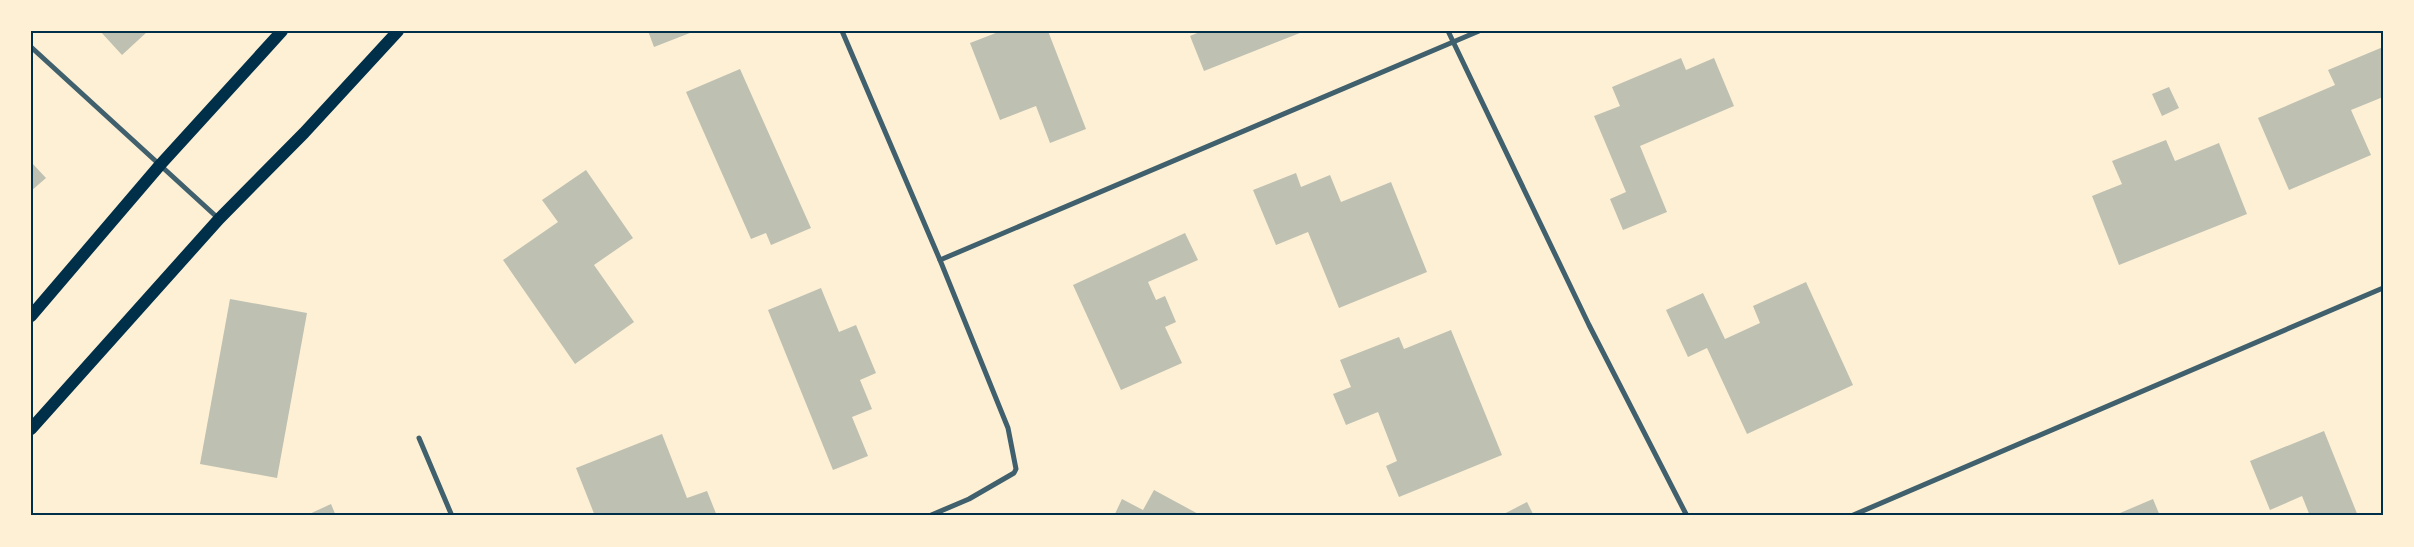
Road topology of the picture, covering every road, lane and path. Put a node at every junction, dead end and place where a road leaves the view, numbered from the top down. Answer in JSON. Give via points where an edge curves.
{"nodes":[{"id":1,"x":282,"y":31,"type":"edge"},
{"id":2,"x":398,"y":31,"type":"edge"},
{"id":3,"x":842,"y":31,"type":"edge"},
{"id":4,"x":1448,"y":31,"type":"edge"},
{"id":5,"x":1479,"y":31,"type":"edge"},
{"id":6,"x":1452,"y":42,"type":"junction"},
{"id":7,"x":31,"y":47,"type":"edge"},
{"id":8,"x":160,"y":165,"type":"junction"},
{"id":9,"x":219,"y":219,"type":"junction"},
{"id":10,"x":940,"y":260,"type":"junction"},
{"id":11,"x":2383,"y":288,"type":"edge"},
{"id":12,"x":31,"y":316,"type":"edge"},
{"id":13,"x":31,"y":429,"type":"edge"},
{"id":14,"x":419,"y":438,"type":"dead end"},
{"id":15,"x":452,"y":516,"type":"edge"},
{"id":16,"x":929,"y":516,"type":"edge"},
{"id":17,"x":1686,"y":516,"type":"edge"},
{"id":18,"x":1851,"y":516,"type":"edge"}],
"edges":[{"from":1,"to":8,"type":"main road"},
{"from":2,"to":9,"type":"main road"},
{"from":3,"to":10,"type":"street"},
{"from":4,"to":6,"type":"street"},
{"from":5,"to":6,"type":"street"},
{"from":6,"to":10,"type":"street"},
{"from":6,"to":17,"type":"street"},
{"from":7,"to":8,"type":"street"},
{"from":8,"to":9,"type":"street"},
{"from":8,"to":12,"type":"main road"},
{"from":9,"to":13,"type":"main road"},
{"from":10,"to":16,"type":"street","via":[[1008,428],[1016,468],[1014,473],[969,499]]},
{"from":11,"to":18,"type":"street"},
{"from":14,"to":15,"type":"street"}]}
